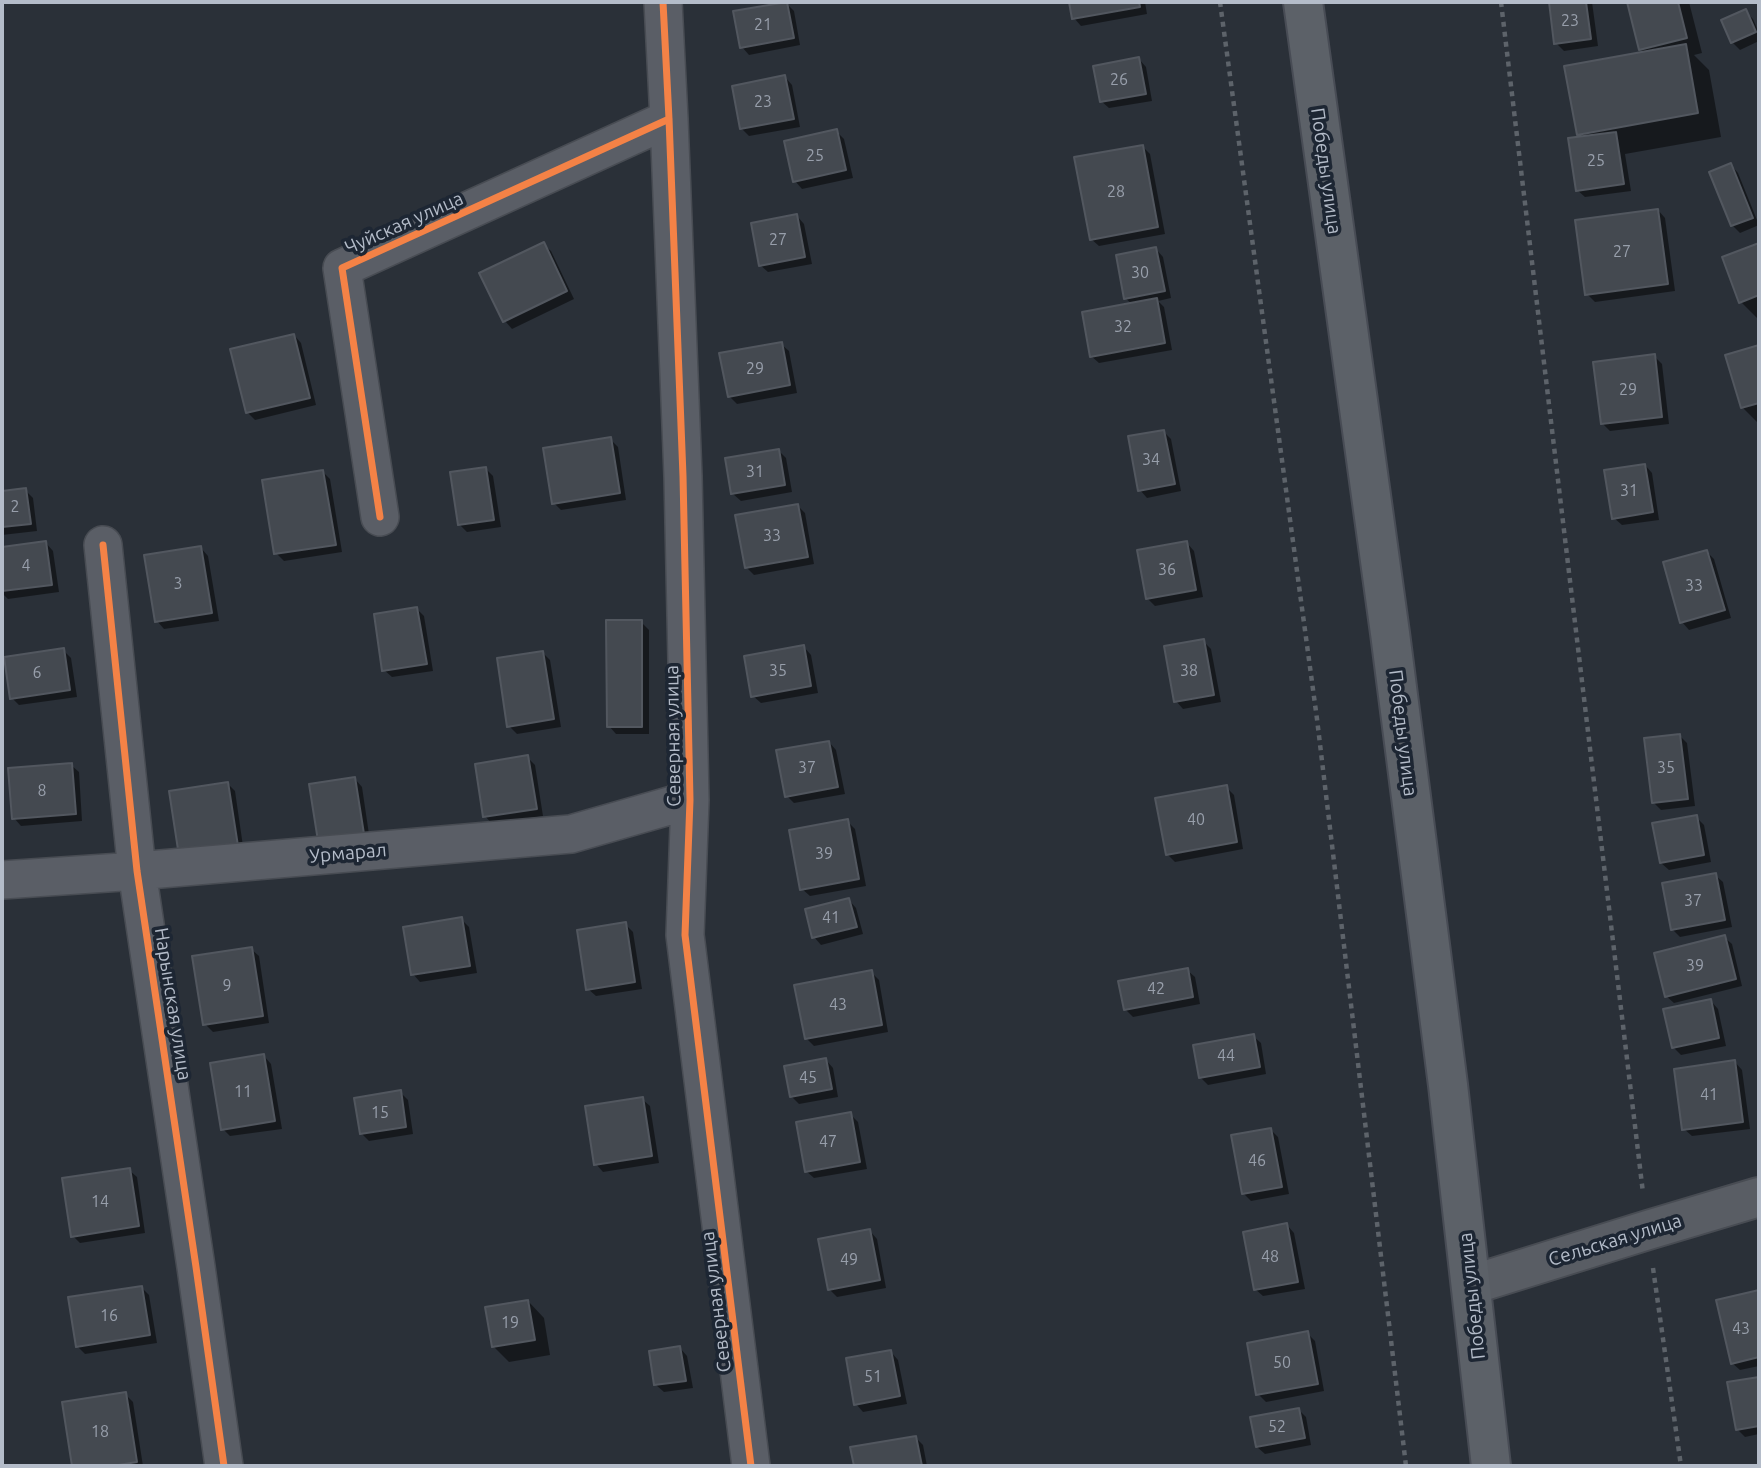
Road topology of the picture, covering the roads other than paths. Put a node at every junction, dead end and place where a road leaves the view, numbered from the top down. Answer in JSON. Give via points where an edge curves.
{"nodes":[{"id":1,"x":663,"y":2,"type":"edge"},
{"id":2,"x":1303,"y":2,"type":"edge"},
{"id":3,"x":669,"y":119,"type":"junction"},
{"id":4,"x":380,"y":516,"type":"dead end"},
{"id":5,"x":103,"y":545,"type":"dead end"},
{"id":6,"x":690,"y":800,"type":"junction"},
{"id":7,"x":137,"y":871,"type":"junction"},
{"id":8,"x":2,"y":880,"type":"edge"},
{"id":9,"x":1759,"y":1197,"type":"edge"},
{"id":10,"x":1471,"y":1285,"type":"junction"},
{"id":11,"x":224,"y":1466,"type":"edge"},
{"id":12,"x":751,"y":1466,"type":"edge"},
{"id":13,"x":1491,"y":1466,"type":"edge"}],
"edges":[{"from":1,"to":3,"type":"street","name":"Северная улица"},
{"from":2,"to":10,"type":"main road","name":"Победы улица","via":[[1390,633]]},
{"from":3,"to":4,"type":"street","name":"Чуйская улица","via":[[342,268]]},
{"from":3,"to":6,"type":"street","name":"Северная улица"},
{"from":5,"to":7,"type":"street","name":"Нарынская улица"},
{"from":6,"to":7,"type":"street","name":"Урмарал","via":[[571,834]]},
{"from":6,"to":12,"type":"street","name":"Северная улица","via":[[685,935]]},
{"from":7,"to":8,"type":"street","name":"Урмарал"},
{"from":7,"to":11,"type":"street","name":"Нарынская улица"},
{"from":9,"to":10,"type":"main road","name":"Сельская улица"},
{"from":10,"to":13,"type":"main road","name":"Победы улица"}]}
